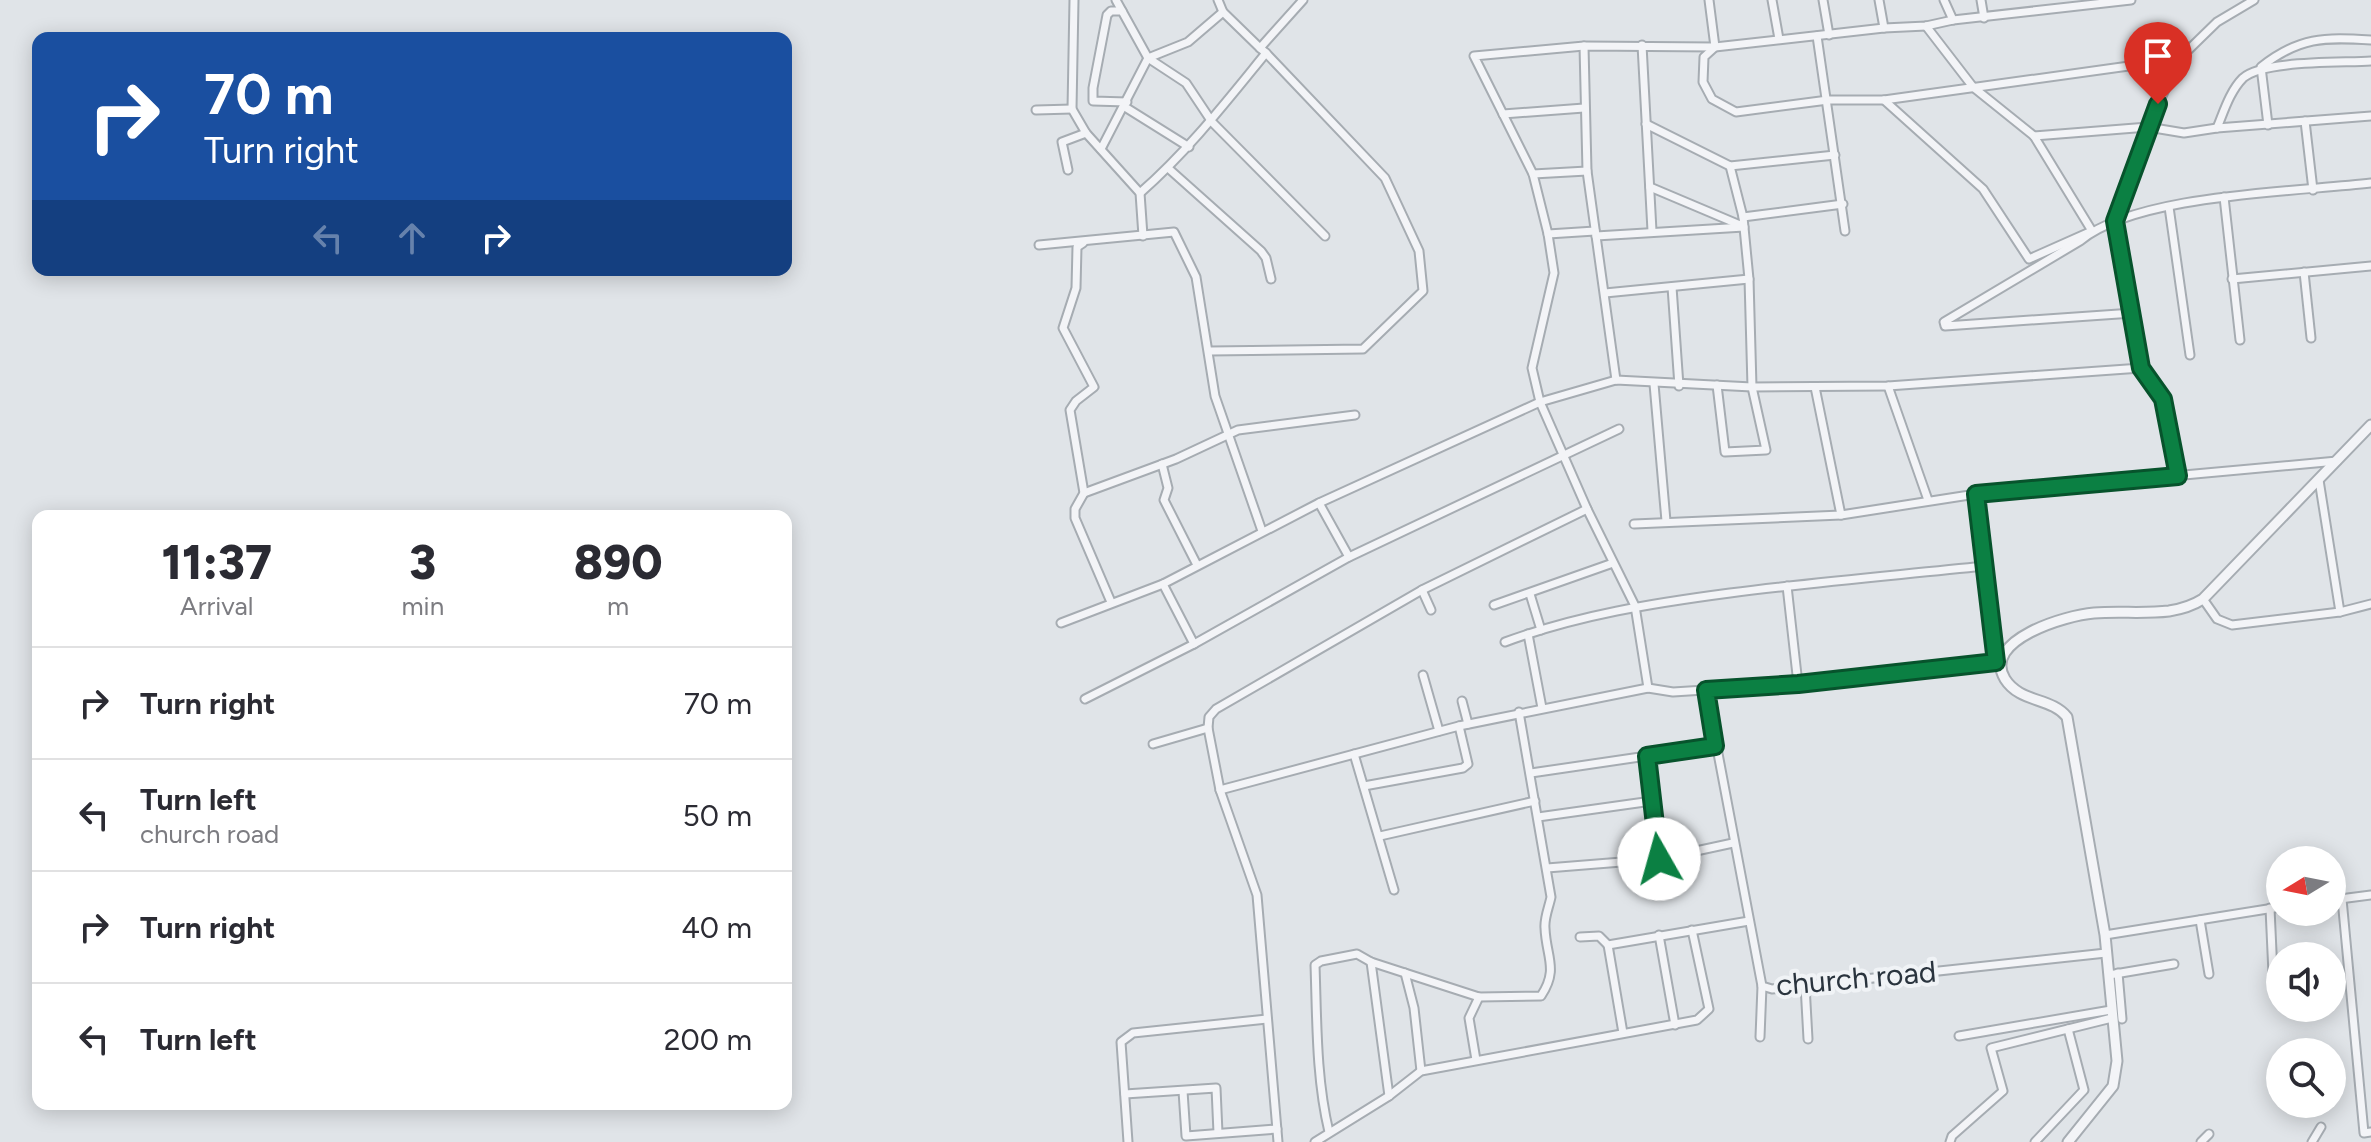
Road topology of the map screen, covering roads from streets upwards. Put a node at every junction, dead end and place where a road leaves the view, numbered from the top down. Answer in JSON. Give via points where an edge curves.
{"nodes":[{"id":1,"x":1074,"y":0,"type":"edge"},
{"id":2,"x":1116,"y":0,"type":"edge"},
{"id":3,"x":1218,"y":0,"type":"edge"},
{"id":4,"x":1303,"y":0,"type":"edge"},
{"id":5,"x":1709,"y":0,"type":"edge"},
{"id":6,"x":1772,"y":0,"type":"edge"},
{"id":7,"x":1823,"y":0,"type":"edge"},
{"id":8,"x":1879,"y":0,"type":"edge"},
{"id":9,"x":1944,"y":0,"type":"edge"},
{"id":10,"x":1981,"y":0,"type":"edge"},
{"id":11,"x":2029,"y":0,"type":"edge"},
{"id":12,"x":2131,"y":0,"type":"edge"},
{"id":13,"x":2254,"y":0,"type":"edge"},
{"id":14,"x":2108,"y":1,"type":"edge"},
{"id":15,"x":2058,"y":4,"type":"edge"},
{"id":16,"x":1122,"y":11,"type":"junction"},
{"id":17,"x":1223,"y":12,"type":"junction"},
{"id":18,"x":2031,"y":12,"type":"junction"},
{"id":19,"x":1984,"y":18,"type":"junction"},
{"id":20,"x":1953,"y":20,"type":"junction"},
{"id":21,"x":1926,"y":26,"type":"junction"},
{"id":22,"x":1884,"y":28,"type":"junction"},
{"id":23,"x":1829,"y":35,"type":"junction"},
{"id":24,"x":1817,"y":36,"type":"junction"},
{"id":25,"x":1779,"y":39,"type":"junction"},
{"id":26,"x":2371,"y":40,"type":"edge"},
{"id":27,"x":1642,"y":45,"type":"junction"},
{"id":28,"x":1584,"y":46,"type":"junction"},
{"id":29,"x":1715,"y":47,"type":"junction"},
{"id":30,"x":1263,"y":50,"type":"junction"},
{"id":31,"x":1148,"y":58,"type":"junction"},
{"id":32,"x":2179,"y":59,"type":"junction"},
{"id":33,"x":2371,"y":61,"type":"edge"},
{"id":34,"x":2261,"y":67,"type":"junction"},
{"id":35,"x":1973,"y":87,"type":"junction"},
{"id":36,"x":1828,"y":100,"type":"junction"},
{"id":37,"x":1884,"y":100,"type":"junction"},
{"id":38,"x":1126,"y":104,"type":"junction"},
{"id":39,"x":1584,"y":108,"type":"junction"},
{"id":40,"x":1072,"y":109,"type":"junction"},
{"id":41,"x":1036,"y":110,"type":"dead end"},
{"id":42,"x":1503,"y":114,"type":"junction"},
{"id":43,"x":2371,"y":116,"type":"edge"},
{"id":44,"x":2305,"y":121,"type":"junction"},
{"id":45,"x":1212,"y":122,"type":"junction"},
{"id":46,"x":1646,"y":124,"type":"junction"},
{"id":47,"x":2268,"y":125,"type":"junction"},
{"id":48,"x":2148,"y":127,"type":"junction"},
{"id":49,"x":2217,"y":128,"type":"junction"},
{"id":50,"x":1086,"y":133,"type":"junction"},
{"id":51,"x":2034,"y":136,"type":"junction"},
{"id":52,"x":1189,"y":147,"type":"junction"},
{"id":53,"x":1101,"y":149,"type":"junction"},
{"id":54,"x":1835,"y":155,"type":"junction"},
{"id":55,"x":1730,"y":166,"type":"junction"},
{"id":56,"x":1168,"y":168,"type":"junction"},
{"id":57,"x":1068,"y":170,"type":"dead end"},
{"id":58,"x":1587,"y":171,"type":"junction"},
{"id":59,"x":1533,"y":174,"type":"junction"},
{"id":60,"x":2371,"y":183,"type":"edge"},
{"id":61,"x":1650,"y":187,"type":"junction"},
{"id":62,"x":2313,"y":190,"type":"junction"},
{"id":63,"x":1140,"y":193,"type":"junction"},
{"id":64,"x":2224,"y":197,"type":"junction"},
{"id":65,"x":1843,"y":204,"type":"junction"},
{"id":66,"x":2169,"y":207,"type":"junction"},
{"id":67,"x":1743,"y":217,"type":"junction"},
{"id":68,"x":2115,"y":221,"type":"junction"},
{"id":69,"x":1744,"y":227,"type":"junction"},
{"id":70,"x":1652,"y":231,"type":"junction"},
{"id":71,"x":1845,"y":231,"type":"dead end"},
{"id":72,"x":2092,"y":231,"type":"junction"},
{"id":73,"x":1548,"y":234,"type":"junction"},
{"id":74,"x":1595,"y":234,"type":"junction"},
{"id":75,"x":1143,"y":236,"type":"junction"},
{"id":76,"x":1325,"y":236,"type":"dead end"},
{"id":77,"x":1085,"y":241,"type":"junction"},
{"id":78,"x":1039,"y":245,"type":"dead end"},
{"id":79,"x":2371,"y":266,"type":"edge"},
{"id":80,"x":2304,"y":272,"type":"junction"},
{"id":81,"x":1271,"y":279,"type":"dead end"},
{"id":82,"x":1749,"y":279,"type":"junction"},
{"id":83,"x":2232,"y":279,"type":"junction"},
{"id":84,"x":1672,"y":287,"type":"junction"},
{"id":85,"x":1605,"y":293,"type":"junction"},
{"id":86,"x":2133,"y":313,"type":"junction"},
{"id":87,"x":2311,"y":338,"type":"dead end"},
{"id":88,"x":2240,"y":340,"type":"dead end"},
{"id":89,"x":1210,"y":351,"type":"junction"},
{"id":90,"x":2190,"y":355,"type":"dead end"},
{"id":91,"x":2141,"y":368,"type":"junction"},
{"id":92,"x":1616,"y":380,"type":"junction"},
{"id":93,"x":1654,"y":384,"type":"junction"},
{"id":94,"x":1717,"y":385,"type":"junction"},
{"id":95,"x":1679,"y":386,"type":"junction"},
{"id":96,"x":1888,"y":386,"type":"junction"},
{"id":97,"x":1752,"y":387,"type":"junction"},
{"id":98,"x":1815,"y":387,"type":"junction"},
{"id":99,"x":1540,"y":402,"type":"junction"},
{"id":100,"x":1355,"y":415,"type":"dead end"},
{"id":101,"x":2371,"y":425,"type":"edge"},
{"id":102,"x":1619,"y":429,"type":"dead end"},
{"id":103,"x":1227,"y":434,"type":"junction"},
{"id":104,"x":1564,"y":454,"type":"junction"},
{"id":105,"x":2337,"y":461,"type":"junction"},
{"id":106,"x":1162,"y":464,"type":"junction"},
{"id":107,"x":2178,"y":476,"type":"junction"},
{"id":108,"x":2319,"y":480,"type":"junction"},
{"id":109,"x":1084,"y":493,"type":"junction"},
{"id":110,"x":1976,"y":494,"type":"junction"},
{"id":111,"x":1928,"y":500,"type":"junction"},
{"id":112,"x":1319,"y":503,"type":"junction"},
{"id":113,"x":1587,"y":509,"type":"junction"},
{"id":114,"x":1841,"y":515,"type":"junction"},
{"id":115,"x":1666,"y":521,"type":"junction"},
{"id":116,"x":1634,"y":524,"type":"dead end"},
{"id":117,"x":1262,"y":531,"type":"junction"},
{"id":118,"x":1349,"y":557,"type":"junction"},
{"id":119,"x":1613,"y":563,"type":"junction"},
{"id":120,"x":1197,"y":565,"type":"junction"},
{"id":121,"x":1984,"y":566,"type":"junction"},
{"id":122,"x":1163,"y":584,"type":"junction"},
{"id":123,"x":1787,"y":586,"type":"junction"},
{"id":124,"x":1422,"y":590,"type":"junction"},
{"id":125,"x":1530,"y":594,"type":"junction"},
{"id":126,"x":2203,"y":599,"type":"junction"},
{"id":127,"x":1111,"y":602,"type":"junction"},
{"id":128,"x":2371,"y":604,"type":"edge"},
{"id":129,"x":1494,"y":605,"type":"dead end"},
{"id":130,"x":1635,"y":606,"type":"junction"},
{"id":131,"x":1431,"y":610,"type":"dead end"},
{"id":132,"x":2340,"y":612,"type":"junction"},
{"id":133,"x":1061,"y":623,"type":"dead end"},
{"id":134,"x":1541,"y":630,"type":"junction"},
{"id":135,"x":1528,"y":634,"type":"junction"},
{"id":136,"x":1505,"y":642,"type":"dead end"},
{"id":137,"x":1194,"y":644,"type":"junction"},
{"id":138,"x":1998,"y":662,"type":"junction"},
{"id":139,"x":1423,"y":675,"type":"dead end"},
{"id":140,"x":1798,"y":684,"type":"junction"},
{"id":141,"x":1648,"y":688,"type":"junction"},
{"id":142,"x":1706,"y":690,"type":"junction"},
{"id":143,"x":1085,"y":699,"type":"dead end"},
{"id":144,"x":1462,"y":701,"type":"dead end"},
{"id":145,"x":1542,"y":708,"type":"junction"},
{"id":146,"x":1519,"y":712,"type":"junction"},
{"id":147,"x":1468,"y":724,"type":"junction"},
{"id":148,"x":1459,"y":726,"type":"junction"},
{"id":149,"x":1208,"y":728,"type":"junction"},
{"id":150,"x":1439,"y":731,"type":"junction"},
{"id":151,"x":1153,"y":744,"type":"dead end"},
{"id":152,"x":1715,"y":746,"type":"junction"},
{"id":153,"x":1354,"y":754,"type":"junction"},
{"id":154,"x":1647,"y":756,"type":"junction"},
{"id":155,"x":1531,"y":773,"type":"junction"},
{"id":156,"x":1364,"y":786,"type":"junction"},
{"id":157,"x":1220,"y":790,"type":"junction"},
{"id":158,"x":1535,"y":801,"type":"junction"},
{"id":159,"x":1652,"y":801,"type":"junction"},
{"id":160,"x":1538,"y":817,"type":"junction"},
{"id":161,"x":1380,"y":836,"type":"junction"},
{"id":162,"x":1733,"y":843,"type":"junction"},
{"id":163,"x":1659,"y":859,"type":"junction"},
{"id":164,"x":1547,"y":868,"type":"junction"},
{"id":165,"x":1394,"y":890,"type":"dead end"},
{"id":166,"x":2371,"y":895,"type":"edge"},
{"id":167,"x":2346,"y":898,"type":"edge"},
{"id":168,"x":2266,"y":909,"type":"edge"},
{"id":169,"x":2200,"y":920,"type":"junction"},
{"id":170,"x":1749,"y":921,"type":"junction"},
{"id":171,"x":2345,"y":926,"type":"edge"},
{"id":172,"x":1692,"y":930,"type":"junction"},
{"id":173,"x":1659,"y":935,"type":"junction"},
{"id":174,"x":2105,"y":935,"type":"junction"},
{"id":175,"x":1580,"y":937,"type":"dead end"},
{"id":176,"x":1608,"y":945,"type":"junction"},
{"id":177,"x":2106,"y":953,"type":"junction"},
{"id":178,"x":1371,"y":962,"type":"junction"},
{"id":179,"x":2174,"y":964,"type":"dead end"},
{"id":180,"x":1405,"y":973,"type":"junction"},
{"id":181,"x":2113,"y":974,"type":"junction"},
{"id":182,"x":2209,"y":974,"type":"dead end"},
{"id":183,"x":1805,"y":985,"type":"junction"},
{"id":184,"x":1762,"y":986,"type":"junction"},
{"id":185,"x":1479,"y":997,"type":"junction"},
{"id":186,"x":2115,"y":1016,"type":"junction"},
{"id":187,"x":1267,"y":1019,"type":"junction"},
{"id":188,"x":1675,"y":1025,"type":"junction"},
{"id":189,"x":2068,"y":1029,"type":"junction"},
{"id":190,"x":1623,"y":1033,"type":"junction"},
{"id":191,"x":1959,"y":1036,"type":"dead end"},
{"id":192,"x":1760,"y":1037,"type":"dead end"},
{"id":193,"x":1808,"y":1039,"type":"dead end"},
{"id":194,"x":1476,"y":1060,"type":"junction"},
{"id":195,"x":1421,"y":1071,"type":"junction"},
{"id":196,"x":1183,"y":1091,"type":"junction"},
{"id":197,"x":1125,"y":1094,"type":"junction"},
{"id":198,"x":1389,"y":1096,"type":"junction"},
{"id":199,"x":2321,"y":1127,"type":"dead end"},
{"id":200,"x":1277,"y":1129,"type":"junction"},
{"id":201,"x":1329,"y":1132,"type":"junction"},
{"id":202,"x":2371,"y":1132,"type":"edge"},
{"id":203,"x":1218,"y":1133,"type":"junction"},
{"id":204,"x":2209,"y":1134,"type":"dead end"},
{"id":205,"x":1128,"y":1142,"type":"edge"},
{"id":206,"x":1278,"y":1142,"type":"edge"},
{"id":207,"x":1315,"y":1142,"type":"edge"},
{"id":208,"x":1950,"y":1142,"type":"edge"},
{"id":209,"x":2035,"y":1142,"type":"edge"},
{"id":210,"x":2068,"y":1142,"type":"edge"},
{"id":211,"x":2201,"y":1142,"type":"edge"},
{"id":212,"x":2312,"y":1142,"type":"edge"}],
"edges":[{"from":1,"to":40,"type":"street"},
{"from":2,"to":16,"type":"street"},
{"from":3,"to":17,"type":"street"},
{"from":4,"to":30,"type":"street"},
{"from":5,"to":29,"type":"street"},
{"from":6,"to":25,"type":"street"},
{"from":7,"to":23,"type":"street"},
{"from":8,"to":22,"type":"street"},
{"from":9,"to":20,"type":"street"},
{"from":10,"to":19,"type":"street"},
{"from":11,"to":18,"type":"street"},
{"from":12,"to":14,"type":"street"},
{"from":13,"to":32,"type":"street","via":[[2217,22]]},
{"from":14,"to":15,"type":"street"},
{"from":15,"to":18,"type":"street"},
{"from":16,"to":31,"type":"street"},
{"from":16,"to":38,"type":"street","via":[[1107,15],[1093,101]]},
{"from":17,"to":30,"type":"street"},
{"from":17,"to":31,"type":"street","via":[[1188,42]]},
{"from":18,"to":19,"type":"street"},
{"from":19,"to":20,"type":"street"},
{"from":20,"to":21,"type":"street"},
{"from":21,"to":22,"type":"street"},
{"from":21,"to":35,"type":"street"},
{"from":22,"to":23,"type":"street"},
{"from":23,"to":24,"type":"street"},
{"from":24,"to":25,"type":"street"},
{"from":24,"to":36,"type":"street"},
{"from":25,"to":29,"type":"street"},
{"from":26,"to":34,"type":"street","via":[[2320,38],[2283,49]]},
{"from":27,"to":28,"type":"street"},
{"from":27,"to":29,"type":"street"},
{"from":27,"to":46,"type":"street"},
{"from":28,"to":39,"type":"street"},
{"from":28,"to":42,"type":"street","via":[[1474,56]]},
{"from":29,"to":36,"type":"street","via":[[1704,57],[1703,82],[1712,99],[1736,112]]},
{"from":30,"to":45,"type":"street"},
{"from":30,"to":89,"type":"street","via":[[1385,178],[1419,251],[1423,291],[1363,349]]},
{"from":31,"to":38,"type":"street"},
{"from":31,"to":45,"type":"street","via":[[1186,83]]},
{"from":32,"to":35,"type":"street"},
{"from":32,"to":48,"type":"street"},
{"from":33,"to":34,"type":"street"},
{"from":34,"to":47,"type":"street"},
{"from":34,"to":49,"type":"street","via":[[2235,88]]},
{"from":35,"to":37,"type":"street"},
{"from":35,"to":51,"type":"street"},
{"from":36,"to":37,"type":"street"},
{"from":36,"to":54,"type":"street"},
{"from":37,"to":72,"type":"street","via":[[1983,189],[2029,259]]},
{"from":38,"to":52,"type":"street"},
{"from":38,"to":53,"type":"street"},
{"from":39,"to":42,"type":"street"},
{"from":39,"to":58,"type":"street"},
{"from":40,"to":41,"type":"street"},
{"from":40,"to":50,"type":"street"},
{"from":42,"to":59,"type":"street"},
{"from":43,"to":44,"type":"street"},
{"from":44,"to":47,"type":"street"},
{"from":44,"to":62,"type":"street"},
{"from":45,"to":52,"type":"street"},
{"from":45,"to":76,"type":"street"},
{"from":46,"to":55,"type":"street"},
{"from":46,"to":61,"type":"street"},
{"from":47,"to":49,"type":"street"},
{"from":48,"to":49,"type":"street","via":[[2184,133]]},
{"from":48,"to":51,"type":"street"},
{"from":48,"to":68,"type":"street"},
{"from":50,"to":53,"type":"street"},
{"from":50,"to":57,"type":"street","via":[[1062,142]]},
{"from":51,"to":72,"type":"street"},
{"from":52,"to":56,"type":"street"},
{"from":53,"to":63,"type":"street"},
{"from":54,"to":55,"type":"street"},
{"from":54,"to":65,"type":"street"},
{"from":55,"to":67,"type":"street"},
{"from":56,"to":63,"type":"street"},
{"from":56,"to":81,"type":"street","via":[[1261,251]]},
{"from":58,"to":59,"type":"street"},
{"from":58,"to":74,"type":"street"},
{"from":59,"to":73,"type":"street"},
{"from":60,"to":62,"type":"street"},
{"from":61,"to":69,"type":"street"},
{"from":61,"to":70,"type":"street"},
{"from":62,"to":64,"type":"street"},
{"from":63,"to":75,"type":"street"},
{"from":64,"to":66,"type":"street"},
{"from":64,"to":83,"type":"street"},
{"from":65,"to":67,"type":"street"},
{"from":65,"to":71,"type":"street"},
{"from":66,"to":68,"type":"street"},
{"from":66,"to":90,"type":"street"},
{"from":67,"to":69,"type":"street"},
{"from":68,"to":72,"type":"street"},
{"from":68,"to":86,"type":"street"},
{"from":69,"to":70,"type":"street"},
{"from":69,"to":82,"type":"street"},
{"from":70,"to":74,"type":"street"},
{"from":72,"to":86,"type":"street","via":[[1945,326]]},
{"from":73,"to":74,"type":"street"},
{"from":73,"to":99,"type":"street","via":[[1554,273],[1532,368]]},
{"from":74,"to":85,"type":"street"},
{"from":75,"to":77,"type":"street"},
{"from":75,"to":89,"type":"street","via":[[1174,232],[1196,277]]},
{"from":77,"to":78,"type":"street"},
{"from":77,"to":109,"type":"street","via":[[1077,247],[1076,288],[1063,328],[1094,387],[1070,410]]},
{"from":79,"to":80,"type":"street"},
{"from":80,"to":83,"type":"street"},
{"from":80,"to":87,"type":"street"},
{"from":82,"to":84,"type":"street"},
{"from":82,"to":97,"type":"street"},
{"from":83,"to":88,"type":"street"},
{"from":84,"to":85,"type":"street"},
{"from":84,"to":95,"type":"street"},
{"from":85,"to":92,"type":"street"},
{"from":86,"to":91,"type":"street"},
{"from":89,"to":103,"type":"street","via":[[1215,396]]},
{"from":91,"to":96,"type":"street"},
{"from":91,"to":107,"type":"street","via":[[2163,399]]},
{"from":92,"to":93,"type":"street"},
{"from":92,"to":99,"type":"street"},
{"from":93,"to":95,"type":"street"},
{"from":93,"to":115,"type":"street"},
{"from":94,"to":95,"type":"street"},
{"from":94,"to":97,"type":"street"},
{"from":94,"to":97,"type":"street","via":[[1725,452],[1766,450]]},
{"from":96,"to":98,"type":"street"},
{"from":96,"to":111,"type":"street"},
{"from":97,"to":98,"type":"street"},
{"from":98,"to":114,"type":"street"},
{"from":99,"to":104,"type":"street"},
{"from":99,"to":112,"type":"street"},
{"from":100,"to":103,"type":"street"},
{"from":101,"to":105,"type":"street"},
{"from":102,"to":104,"type":"street"},
{"from":103,"to":106,"type":"street"},
{"from":103,"to":117,"type":"street"},
{"from":104,"to":113,"type":"street"},
{"from":104,"to":118,"type":"street"},
{"from":105,"to":107,"type":"street"},
{"from":105,"to":108,"type":"street"},
{"from":106,"to":109,"type":"street"},
{"from":106,"to":120,"type":"street","via":[[1168,488],[1164,500]]},
{"from":107,"to":110,"type":"street"},
{"from":108,"to":126,"type":"street"},
{"from":108,"to":132,"type":"street"},
{"from":109,"to":127,"type":"street","via":[[1075,518]]},
{"from":110,"to":111,"type":"street"},
{"from":110,"to":121,"type":"street"},
{"from":111,"to":114,"type":"street"},
{"from":112,"to":117,"type":"street"},
{"from":112,"to":118,"type":"street"},
{"from":113,"to":119,"type":"street"},
{"from":113,"to":124,"type":"street"},
{"from":114,"to":115,"type":"street"},
{"from":115,"to":116,"type":"street"},
{"from":117,"to":120,"type":"street"},
{"from":118,"to":137,"type":"street"},
{"from":119,"to":125,"type":"street"},
{"from":119,"to":130,"type":"street"},
{"from":120,"to":122,"type":"street"},
{"from":121,"to":123,"type":"street"},
{"from":121,"to":138,"type":"street"},
{"from":122,"to":127,"type":"street"},
{"from":122,"to":137,"type":"street"},
{"from":123,"to":130,"type":"street"},
{"from":123,"to":140,"type":"street"},
{"from":124,"to":131,"type":"street"},
{"from":124,"to":149,"type":"street","via":[[1216,709]]},
{"from":125,"to":129,"type":"street"},
{"from":125,"to":134,"type":"street"},
{"from":126,"to":132,"type":"street","via":[[2217,619],[2232,625]]},
{"from":126,"to":138,"type":"street","via":[[2167,611],[2070,617],[2015,642]]},
{"from":127,"to":133,"type":"street"},
{"from":128,"to":132,"type":"street"},
{"from":130,"to":134,"type":"street"},
{"from":130,"to":141,"type":"street"},
{"from":134,"to":135,"type":"street"},
{"from":135,"to":136,"type":"street"},
{"from":135,"to":145,"type":"street"},
{"from":137,"to":143,"type":"street"},
{"from":138,"to":140,"type":"street"},
{"from":138,"to":174,"type":"street","via":[[2013,689],[2067,717]]},
{"from":139,"to":150,"type":"street"},
{"from":140,"to":142,"type":"street"},
{"from":141,"to":142,"type":"street"},
{"from":141,"to":145,"type":"street"},
{"from":142,"to":152,"type":"street","name":"church road"},
{"from":144,"to":147,"type":"street"},
{"from":145,"to":146,"type":"street"},
{"from":146,"to":147,"type":"street"},
{"from":146,"to":155,"type":"street"},
{"from":147,"to":148,"type":"street"},
{"from":148,"to":150,"type":"street"},
{"from":148,"to":156,"type":"street","via":[[1468,764],[1463,768]]},
{"from":149,"to":151,"type":"street"},
{"from":149,"to":157,"type":"street"},
{"from":150,"to":153,"type":"street"},
{"from":152,"to":154,"type":"street"},
{"from":152,"to":162,"type":"street","name":"church road"},
{"from":153,"to":156,"type":"street"},
{"from":153,"to":157,"type":"street"},
{"from":154,"to":155,"type":"street"},
{"from":154,"to":159,"type":"street"},
{"from":155,"to":158,"type":"street"},
{"from":156,"to":161,"type":"street"},
{"from":157,"to":187,"type":"street","via":[[1257,895]]},
{"from":158,"to":160,"type":"street"},
{"from":158,"to":161,"type":"street"},
{"from":159,"to":160,"type":"street"},
{"from":159,"to":163,"type":"street"},
{"from":160,"to":164,"type":"street"},
{"from":161,"to":165,"type":"street"},
{"from":162,"to":163,"type":"street"},
{"from":162,"to":170,"type":"street","name":"church road"},
{"from":163,"to":164,"type":"street"},
{"from":164,"to":185,"type":"street","via":[[1551,897],[1544,926],[1552,972],[1548,985],[1541,996]]},
{"from":166,"to":167,"type":"street"},
{"from":168,"to":169,"type":"street"},
{"from":169,"to":174,"type":"street"},
{"from":169,"to":182,"type":"street"},
{"from":170,"to":172,"type":"street"},
{"from":170,"to":184,"type":"street","name":"church road"},
{"from":171,"to":202,"type":"street","via":[[2364,1133]]},
{"from":172,"to":173,"type":"street"},
{"from":172,"to":188,"type":"street","via":[[1709,1009],[1697,1020]]},
{"from":173,"to":176,"type":"street"},
{"from":173,"to":188,"type":"street"},
{"from":174,"to":177,"type":"street"},
{"from":175,"to":176,"type":"street","via":[[1599,936]]},
{"from":176,"to":190,"type":"street"},
{"from":177,"to":181,"type":"street"},
{"from":177,"to":183,"type":"street","name":"church road"},
{"from":178,"to":180,"type":"street"},
{"from":178,"to":198,"type":"street"},
{"from":178,"to":201,"type":"street","via":[[1357,954],[1315,965],[1322,1103]]},
{"from":179,"to":181,"type":"street"},
{"from":180,"to":185,"type":"street"},
{"from":180,"to":195,"type":"street"},
{"from":181,"to":186,"type":"street"},
{"from":183,"to":184,"type":"street","name":"church road"},
{"from":183,"to":193,"type":"street"},
{"from":184,"to":192,"type":"street"},
{"from":185,"to":194,"type":"street","via":[[1469,1018]]},
{"from":186,"to":189,"type":"street"},
{"from":186,"to":191,"type":"street"},
{"from":186,"to":210,"type":"street","via":[[2113,1086]]},
{"from":187,"to":197,"type":"street","via":[[1133,1033],[1121,1042]]},
{"from":187,"to":200,"type":"street"},
{"from":188,"to":190,"type":"street"},
{"from":189,"to":208,"type":"street","via":[[1991,1048],[2003,1091]]},
{"from":189,"to":209,"type":"street","via":[[2084,1090]]},
{"from":190,"to":194,"type":"street"},
{"from":194,"to":195,"type":"street"},
{"from":195,"to":198,"type":"street"},
{"from":196,"to":197,"type":"street"},
{"from":196,"to":203,"type":"street","via":[[1186,1136]]},
{"from":196,"to":203,"type":"street","via":[[1216,1088]]},
{"from":197,"to":205,"type":"street"},
{"from":198,"to":201,"type":"street"},
{"from":199,"to":212,"type":"street"},
{"from":200,"to":203,"type":"street"},
{"from":200,"to":206,"type":"street"},
{"from":201,"to":207,"type":"street"},
{"from":204,"to":211,"type":"street"}]}
